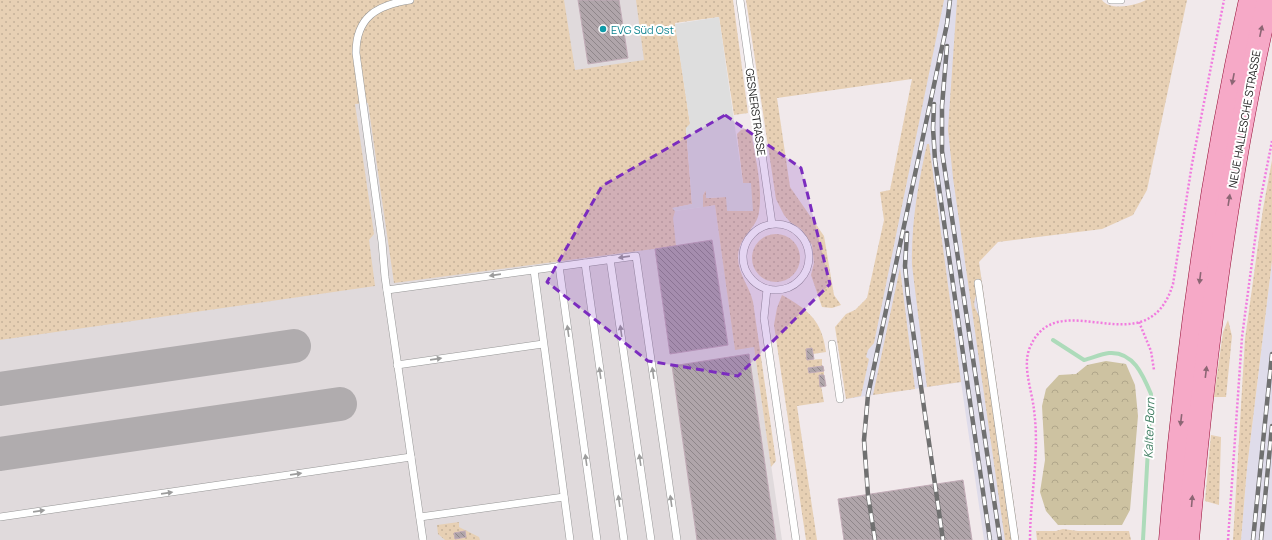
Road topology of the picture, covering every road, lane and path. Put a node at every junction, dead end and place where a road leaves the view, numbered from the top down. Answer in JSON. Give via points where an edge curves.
{"nodes":[{"id":1,"x":410,"y":0,"type":"edge"},
{"id":2,"x":740,"y":0,"type":"edge"},
{"id":3,"x":1112,"y":0,"type":"edge"},
{"id":4,"x":1122,"y":0,"type":"edge"},
{"id":5,"x":1224,"y":0,"type":"edge"},
{"id":6,"x":1250,"y":0,"type":"edge"},
{"id":7,"x":1268,"y":0,"type":"edge"},
{"id":8,"x":1272,"y":141,"type":"edge"},
{"id":9,"x":772,"y":224,"type":"junction"},
{"id":10,"x":1214,"y":239,"type":"junction"},
{"id":11,"x":610,"y":259,"type":"junction"},
{"id":12,"x":585,"y":263,"type":"junction"},
{"id":13,"x":559,"y":266,"type":"junction"},
{"id":14,"x":534,"y":270,"type":"junction"},
{"id":15,"x":978,"y":283,"type":"dead end"},
{"id":16,"x":767,"y":289,"type":"junction"},
{"id":17,"x":387,"y":290,"type":"junction"},
{"id":18,"x":1139,"y":322,"type":"junction"},
{"id":19,"x":544,"y":344,"type":"junction"},
{"id":20,"x":832,"y":344,"type":"dead end"},
{"id":21,"x":397,"y":364,"type":"junction"},
{"id":22,"x":1154,"y":370,"type":"dead end"},
{"id":23,"x":840,"y":399,"type":"dead end"},
{"id":24,"x":411,"y":457,"type":"junction"},
{"id":25,"x":564,"y":497,"type":"junction"},
{"id":26,"x":0,"y":517,"type":"edge"},
{"id":27,"x":420,"y":517,"type":"junction"},
{"id":28,"x":423,"y":540,"type":"edge"},
{"id":29,"x":570,"y":540,"type":"edge"},
{"id":30,"x":597,"y":540,"type":"edge"},
{"id":31,"x":624,"y":540,"type":"edge"},
{"id":32,"x":651,"y":540,"type":"edge"},
{"id":33,"x":677,"y":540,"type":"edge"},
{"id":34,"x":796,"y":540,"type":"edge"},
{"id":35,"x":1015,"y":540,"type":"edge"},
{"id":36,"x":1030,"y":540,"type":"edge"},
{"id":37,"x":1170,"y":540,"type":"edge"},
{"id":38,"x":1188,"y":540,"type":"edge"},
{"id":39,"x":1228,"y":540,"type":"edge"}],
"edges":[{"from":1,"to":17,"type":"lane","via":[[392,4],[372,13],[364,20],[356,41],[357,66]]},
{"from":2,"to":9,"type":"lane","name":"GESNERSTRASSE"},
{"from":3,"to":4,"type":"lane"},
{"from":5,"to":18,"type":"path","via":[[1192,164],[1173,284],[1169,298],[1161,310]]},
{"from":6,"to":10,"type":"main road","name":"NEUE HALLESCHE STRASSE","one_way":true,"via":[[1220,148]]},
{"from":10,"to":7,"type":"main road","name":"NEUE HALLESCHE STRASSE","one_way":true,"via":[[1236,157]]},
{"from":8,"to":39,"type":"path","via":[[1260,202],[1242,337]]},
{"from":9,"to":16,"type":"lane","via":[[752,234],[743,257],[744,266],[750,277]]},
{"from":9,"to":16,"type":"lane","via":[[788,226],[799,233],[808,246],[809,263],[802,278],[793,286],[779,290]]},
{"from":10,"to":37,"type":"main road","one_way":true,"via":[[1178,450]]},
{"from":38,"to":10,"type":"main road","one_way":true},
{"from":11,"to":12,"type":"lane"},
{"from":32,"to":11,"type":"lane","one_way":true},
{"from":33,"to":11,"type":"lane","one_way":true,"via":[[636,256]]},
{"from":12,"to":13,"type":"lane"},
{"from":31,"to":12,"type":"lane","one_way":true},
{"from":13,"to":14,"type":"lane"},
{"from":30,"to":13,"type":"lane","one_way":true},
{"from":14,"to":17,"type":"lane","one_way":true},
{"from":14,"to":19,"type":"lane"},
{"from":15,"to":35,"type":"lane"},
{"from":16,"to":34,"type":"lane","via":[[764,318]]},
{"from":17,"to":21,"type":"lane"},
{"from":18,"to":22,"type":"path","via":[[1151,351]]},
{"from":18,"to":36,"type":"path","via":[[1117,325],[1060,321],[1048,325],[1030,345],[1027,359],[1034,410],[1036,451]]},
{"from":21,"to":19,"type":"lane","one_way":true},
{"from":19,"to":25,"type":"lane"},
{"from":20,"to":23,"type":"lane"},
{"from":21,"to":24,"type":"lane"},
{"from":26,"to":24,"type":"lane","one_way":true},
{"from":24,"to":27,"type":"lane"},
{"from":25,"to":27,"type":"lane"},
{"from":25,"to":29,"type":"lane"},
{"from":27,"to":28,"type":"lane"}]}
